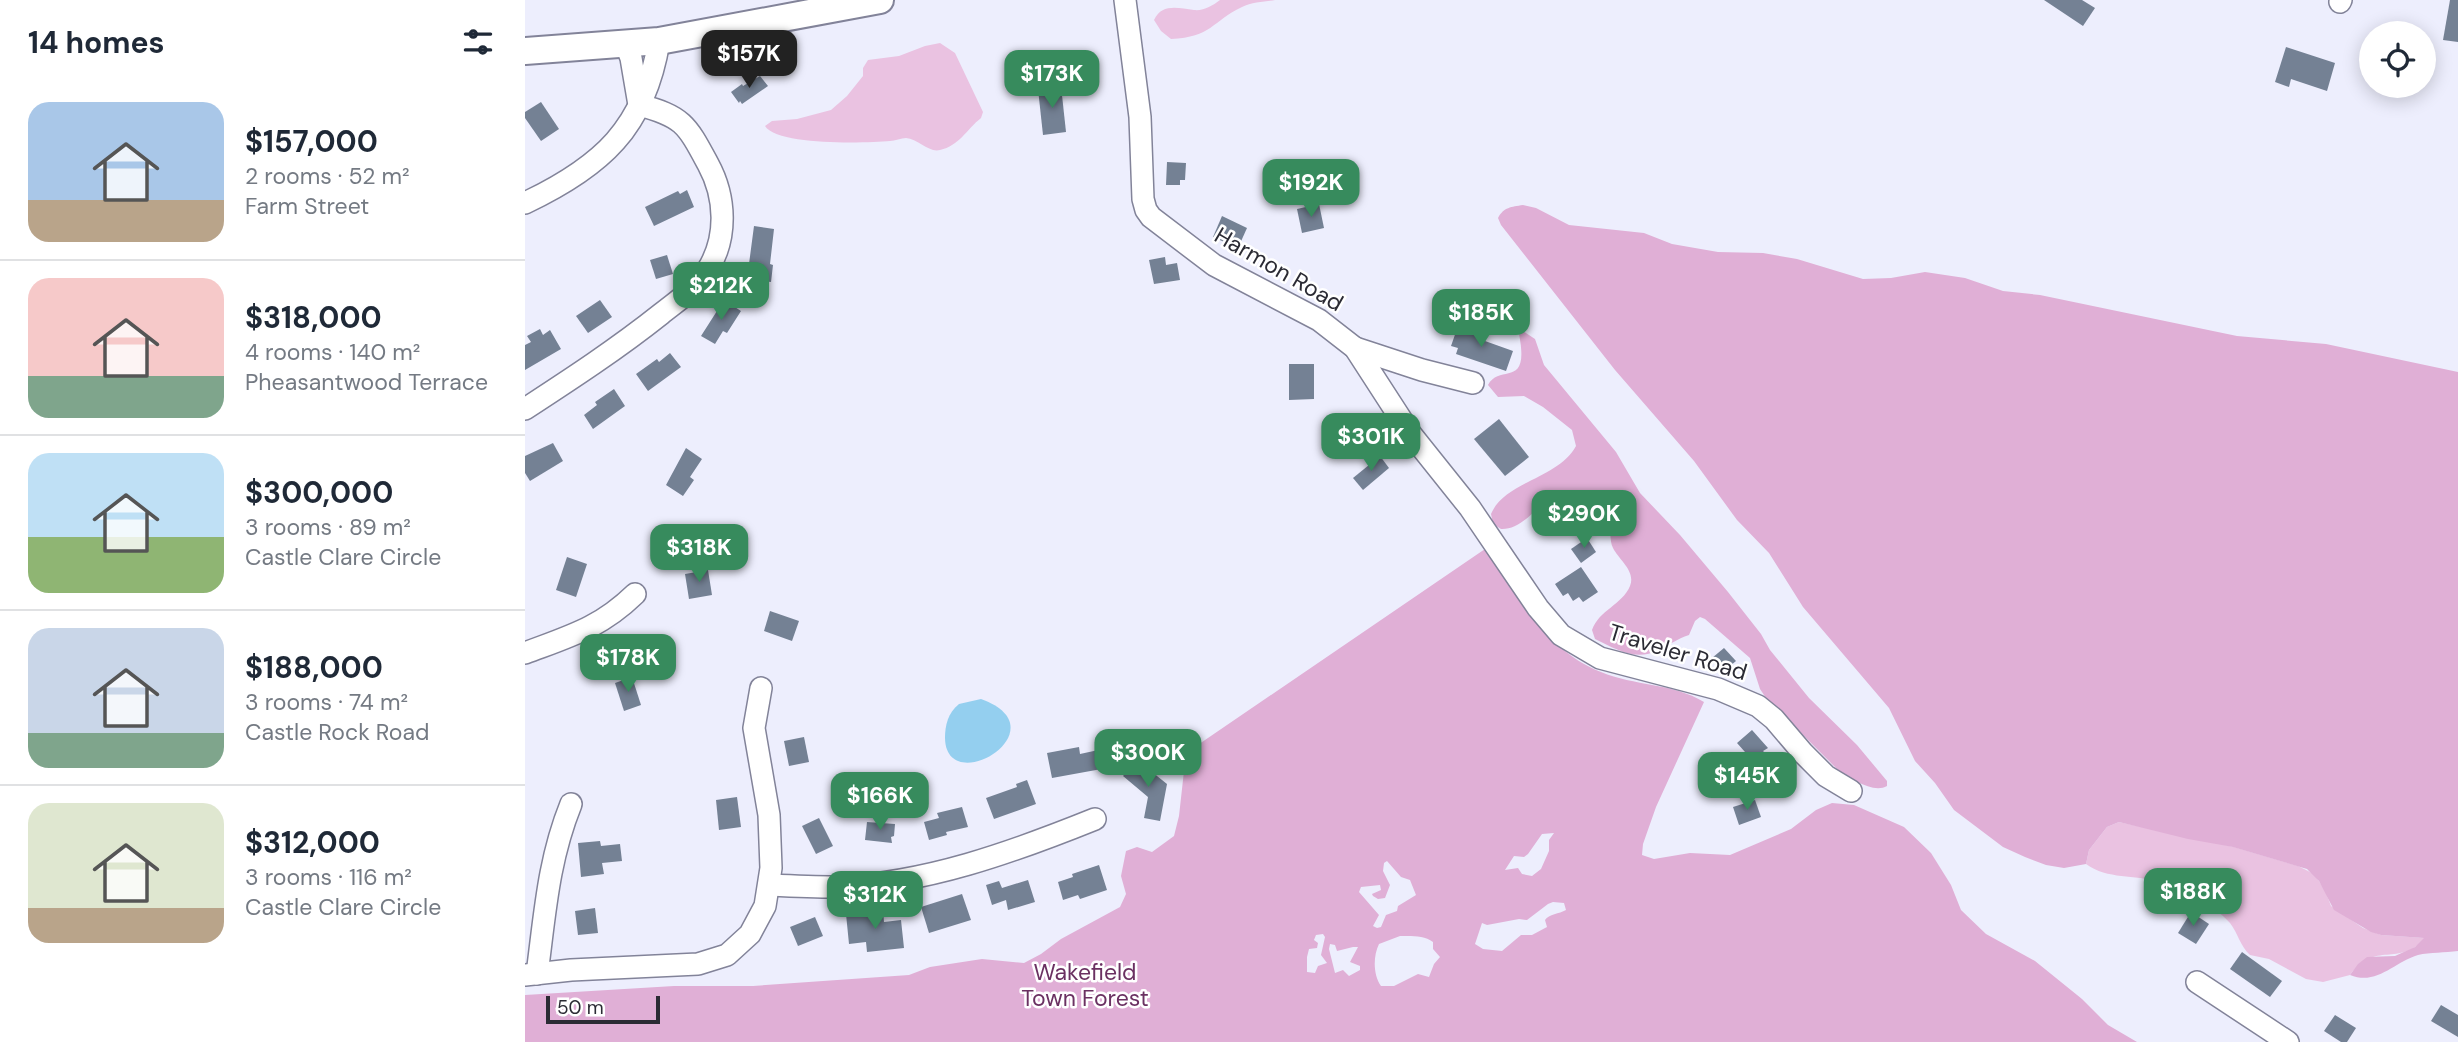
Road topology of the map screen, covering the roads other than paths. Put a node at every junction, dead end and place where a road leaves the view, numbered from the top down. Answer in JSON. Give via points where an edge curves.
{"nodes":[{"id":1,"x":880,"y":0,"type":"edge"},
{"id":2,"x":1125,"y":0,"type":"edge"},
{"id":3,"x":659,"y":41,"type":"junction"},
{"id":4,"x":626,"y":45,"type":"junction"},
{"id":5,"x":525,"y":51,"type":"edge"},
{"id":6,"x":639,"y":105,"type":"junction"},
{"id":7,"x":525,"y":204,"type":"edge"},
{"id":8,"x":1355,"y":348,"type":"junction"},
{"id":9,"x":1473,"y":383,"type":"dead end"},
{"id":10,"x":525,"y":409,"type":"edge"},
{"id":11,"x":635,"y":594,"type":"dead end"},
{"id":12,"x":525,"y":653,"type":"edge"},
{"id":13,"x":761,"y":688,"type":"dead end"},
{"id":14,"x":1851,"y":791,"type":"dead end"},
{"id":15,"x":571,"y":804,"type":"dead end"},
{"id":16,"x":1095,"y":819,"type":"dead end"},
{"id":17,"x":770,"y":886,"type":"junction"},
{"id":18,"x":531,"y":974,"type":"edge"},
{"id":19,"x":2197,"y":982,"type":"dead end"},
{"id":20,"x":2288,"y":1042,"type":"edge"}],
"edges":[{"from":1,"to":3,"type":"main road"},
{"from":2,"to":8,"type":"street","name":"Harmon Road","via":[[1148,213],[1207,260],[1319,320]]},
{"from":3,"to":4,"type":"main road"},
{"from":3,"to":6,"type":"street"},
{"from":4,"to":5,"type":"main road"},
{"from":4,"to":6,"type":"street"},
{"from":6,"to":7,"type":"street","via":[[616,142],[599,159]]},
{"from":6,"to":10,"type":"street","via":[[680,121],[710,167],[722,211],[716,252],[684,296]]},
{"from":8,"to":9,"type":"street"},
{"from":8,"to":14,"type":"street","name":"Traveler Road","via":[[1409,433],[1470,508],[1561,635],[1599,657],[1718,689],[1758,706],[1826,776]]},
{"from":11,"to":12,"type":"street","via":[[598,624]]},
{"from":13,"to":17,"type":"street","via":[[754,727],[769,815]]},
{"from":15,"to":18,"type":"street","via":[[551,867]]},
{"from":16,"to":17,"type":"street","via":[[1022,848],[911,877],[836,887]]},
{"from":17,"to":18,"type":"street","via":[[756,925],[719,959]]},
{"from":19,"to":20,"type":"street"}]}
